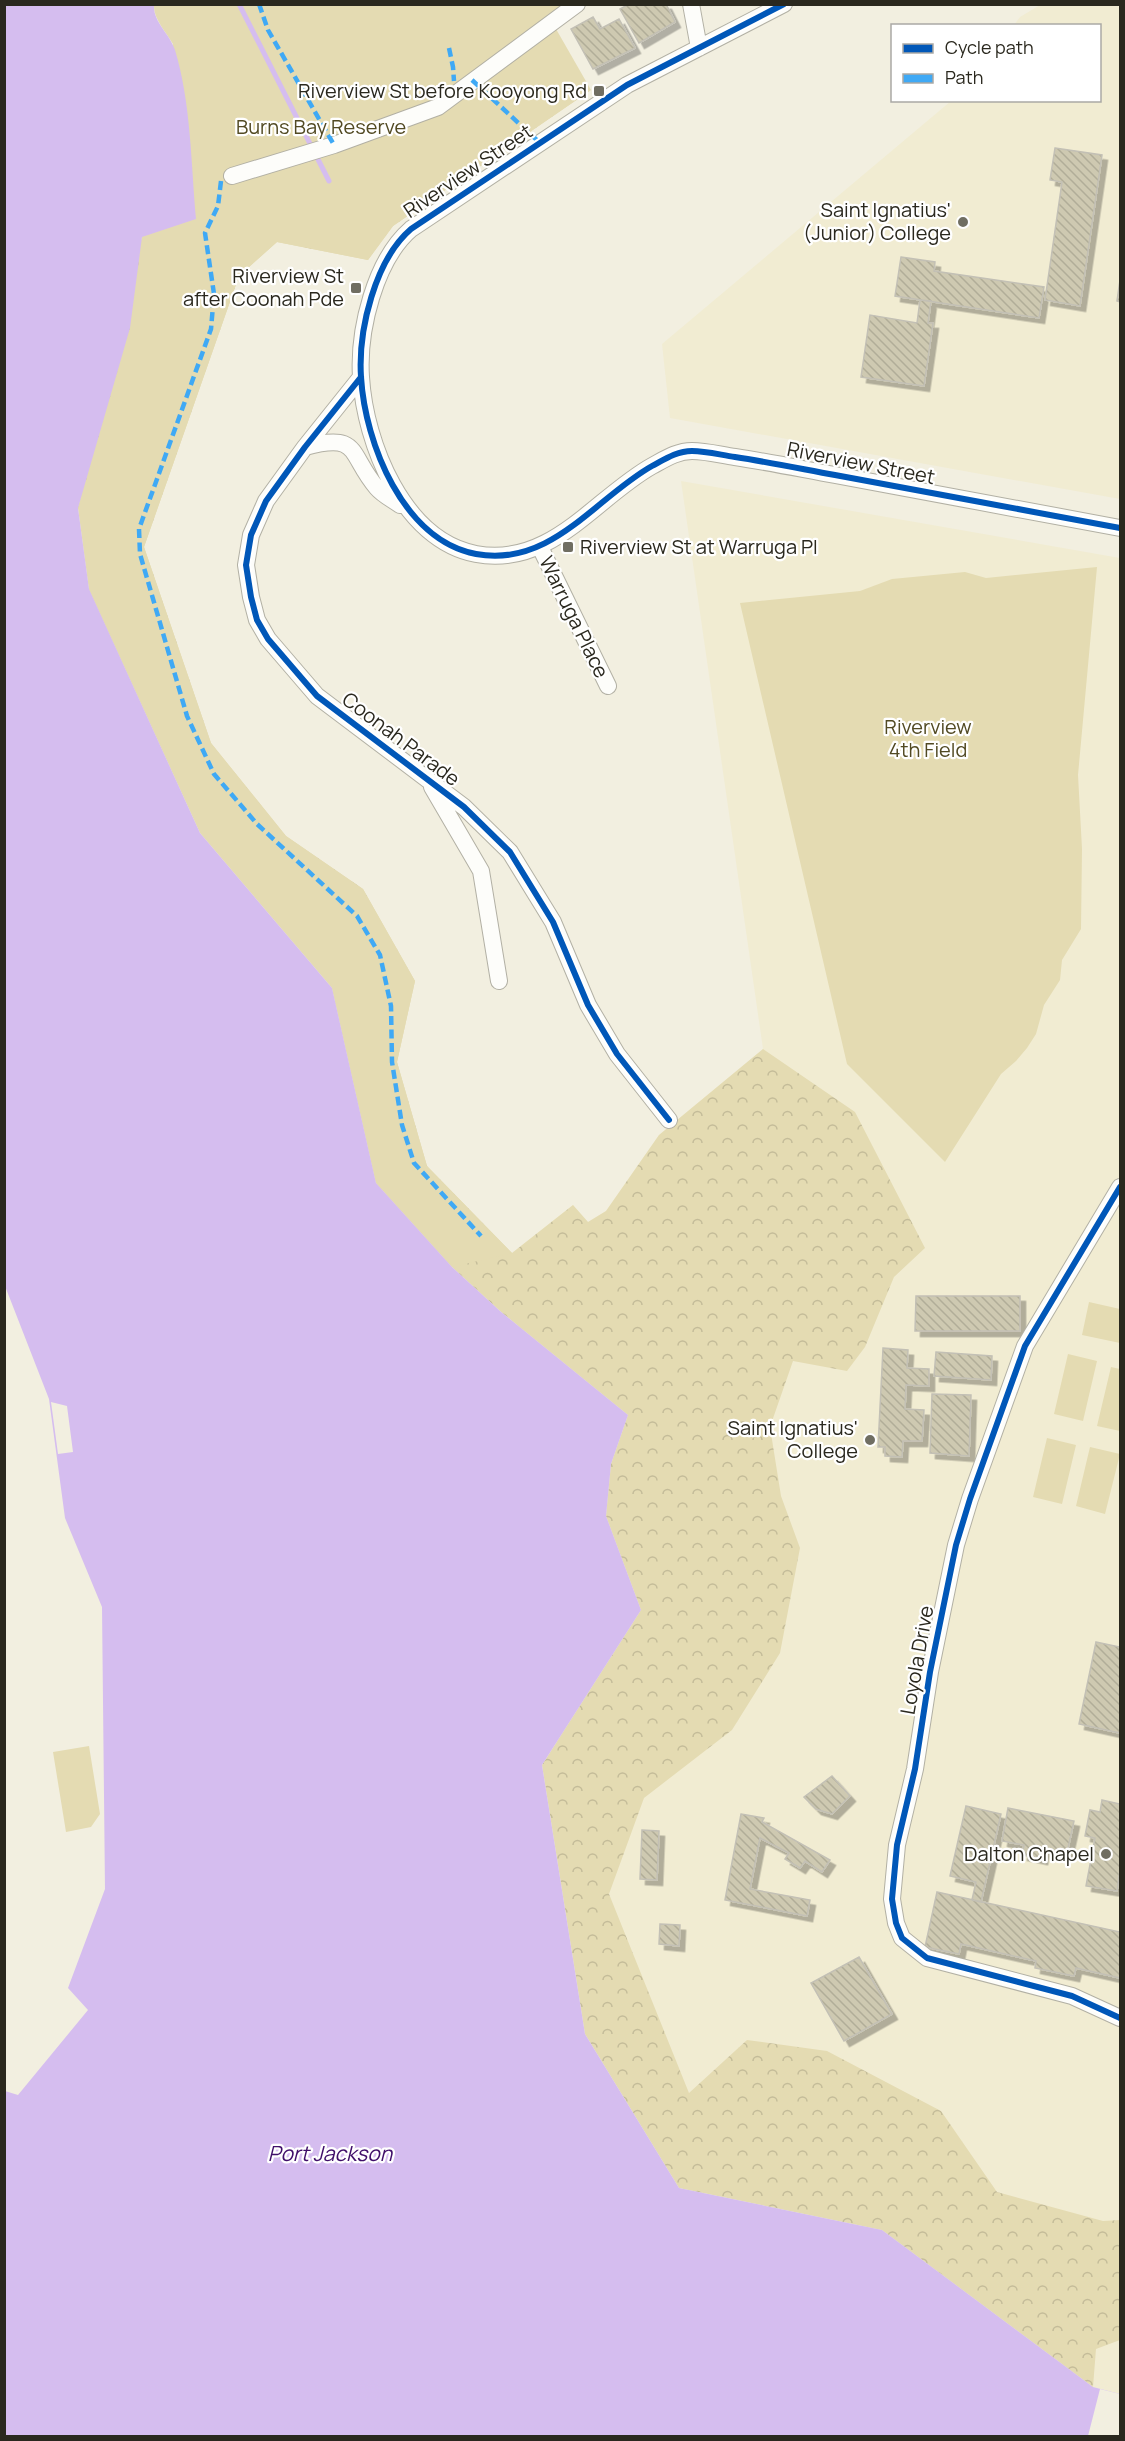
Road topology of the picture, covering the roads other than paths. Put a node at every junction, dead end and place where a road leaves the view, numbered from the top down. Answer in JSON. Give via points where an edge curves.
{"nodes":[{"id":1,"x":577,"y":4,"type":"edge"},
{"id":2,"x":691,"y":4,"type":"edge"},
{"id":3,"x":784,"y":4,"type":"edge"},
{"id":4,"x":699,"y":48,"type":"junction"},
{"id":5,"x":232,"y":176,"type":"dead end"},
{"id":6,"x":361,"y":377,"type":"junction"},
{"id":7,"x":305,"y":447,"type":"junction"},
{"id":8,"x":411,"y":512,"type":"junction"},
{"id":9,"x":1120,"y":528,"type":"edge"},
{"id":10,"x":540,"y":548,"type":"junction"},
{"id":11,"x":608,"y":687,"type":"dead end"},
{"id":12,"x":428,"y":781,"type":"junction"},
{"id":13,"x":499,"y":981,"type":"dead end"},
{"id":14,"x":669,"y":1120,"type":"dead end"},
{"id":15,"x":1120,"y":1187,"type":"edge"},
{"id":16,"x":1115,"y":1210,"type":"edge"},
{"id":17,"x":1120,"y":2018,"type":"edge"}],
"edges":[{"from":1,"to":5,"type":"street","via":[[438,107],[334,145]]},
{"from":2,"to":4,"type":"street"},
{"from":3,"to":4,"type":"street","name":"Riverview Street"},
{"from":4,"to":6,"type":"street","name":"Riverview Street","via":[[627,85],[398,240],[377,276],[367,319]]},
{"from":6,"to":7,"type":"street","name":"Coonah Parade"},
{"from":6,"to":8,"type":"street","name":"Riverview Street","via":[[375,445],[393,486]]},
{"from":7,"to":8,"type":"street","name":"Riverview Street","via":[[337,441],[347,445],[378,489]]},
{"from":7,"to":12,"type":"street","name":"Coonah Parade","via":[[266,501],[251,536],[246,565],[258,621],[268,639],[317,696]]},
{"from":8,"to":10,"type":"street","name":"Riverview Street","via":[[442,540],[474,554],[505,556]]},
{"from":9,"to":10,"type":"street","name":"Riverview Street","via":[[692,451],[676,454],[641,472]]},
{"from":10,"to":11,"type":"street","name":"Warruga Place"},
{"from":12,"to":13,"type":"street","name":"Coonah Parade","via":[[481,871]]},
{"from":12,"to":14,"type":"street","name":"Coonah Parade","via":[[464,807],[510,852],[553,922],[588,1005],[617,1054]]},
{"from":15,"to":16,"type":"street","name":"Loyola Drive"},
{"from":16,"to":17,"type":"street","name":"Loyola Drive","via":[[1025,1346],[970,1499],[956,1545],[930,1672],[915,1770],[897,1845],[892,1899],[902,1938],[927,1958],[1072,1996]]}]}
